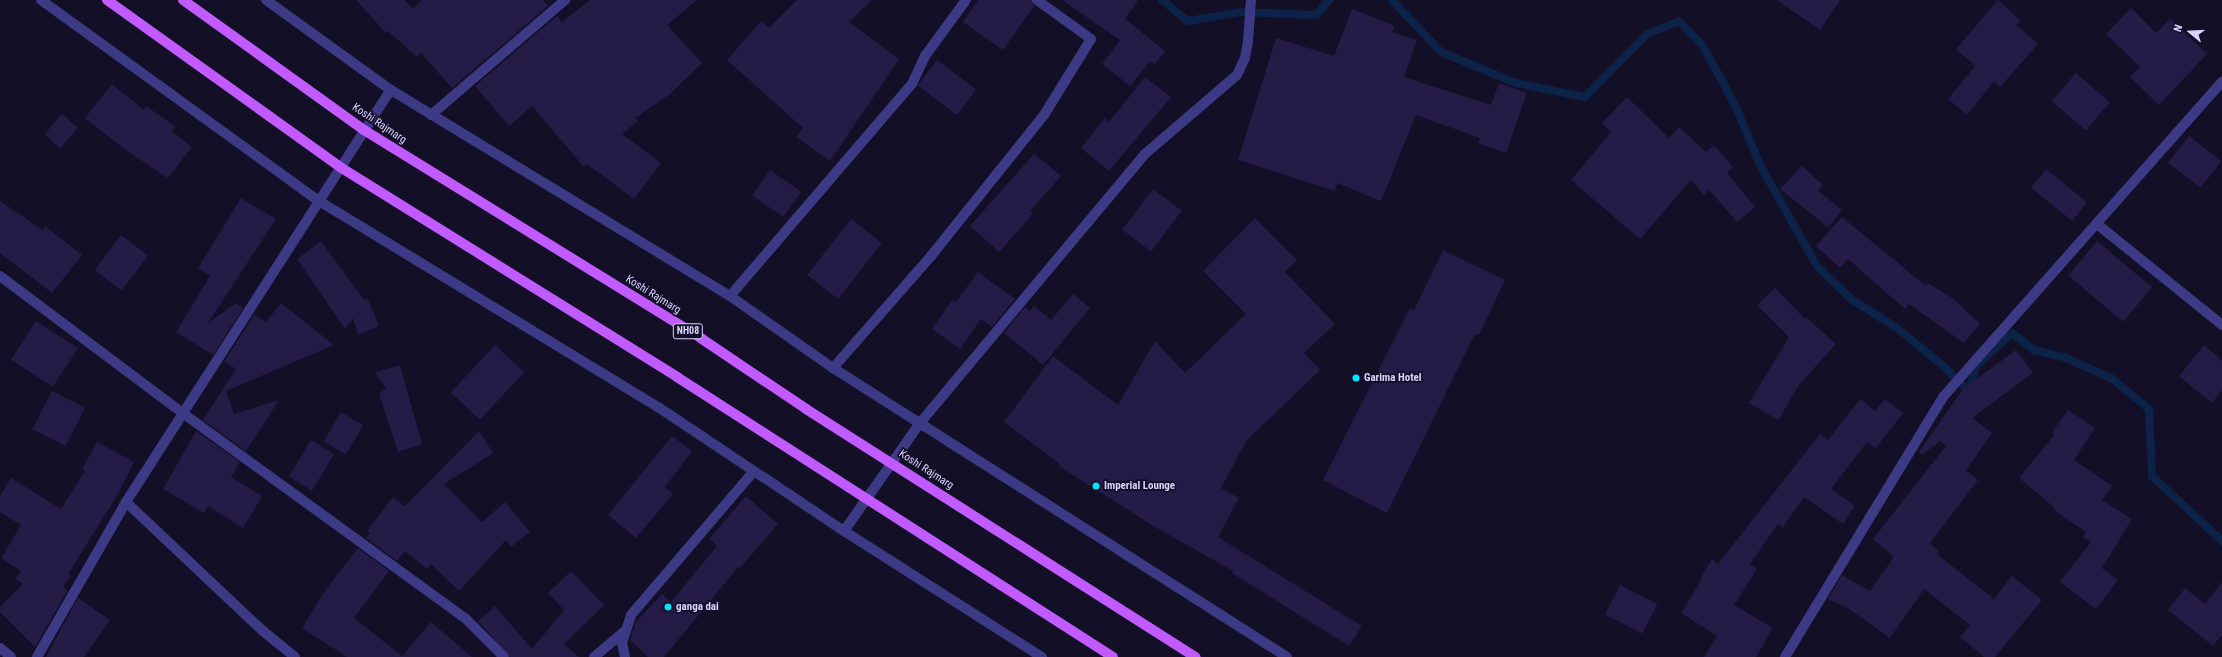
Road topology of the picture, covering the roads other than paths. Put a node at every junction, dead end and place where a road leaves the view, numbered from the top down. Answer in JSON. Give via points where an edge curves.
{"nodes":[{"id":1,"x":41,"y":0,"type":"edge"},
{"id":2,"x":107,"y":0,"type":"edge"},
{"id":3,"x":183,"y":0,"type":"edge"},
{"id":4,"x":266,"y":0,"type":"edge"},
{"id":5,"x":565,"y":0,"type":"edge"},
{"id":6,"x":966,"y":0,"type":"edge"},
{"id":7,"x":1037,"y":0,"type":"edge"},
{"id":8,"x":1251,"y":0,"type":"edge"},
{"id":9,"x":2220,"y":88,"type":"edge"},
{"id":10,"x":391,"y":90,"type":"junction"},
{"id":11,"x":431,"y":115,"type":"junction"},
{"id":12,"x":364,"y":130,"type":"junction"},
{"id":13,"x":340,"y":167,"type":"junction"},
{"id":14,"x":319,"y":201,"type":"junction"},
{"id":15,"x":2097,"y":224,"type":"junction"},
{"id":16,"x":0,"y":276,"type":"edge"},
{"id":17,"x":730,"y":296,"type":"junction"},
{"id":18,"x":2222,"y":325,"type":"edge"},
{"id":19,"x":833,"y":368,"type":"junction"},
{"id":20,"x":184,"y":414,"type":"junction"},
{"id":21,"x":920,"y":423,"type":"junction"},
{"id":22,"x":892,"y":462,"type":"junction"},
{"id":23,"x":753,"y":472,"type":"junction"},
{"id":24,"x":865,"y":499,"type":"junction"},
{"id":25,"x":126,"y":502,"type":"junction"},
{"id":26,"x":844,"y":531,"type":"junction"},
{"id":27,"x":624,"y":632,"type":"junction"},
{"id":28,"x":0,"y":648,"type":"edge"},
{"id":29,"x":11,"y":657,"type":"edge"},
{"id":30,"x":37,"y":657,"type":"edge"},
{"id":31,"x":295,"y":657,"type":"edge"},
{"id":32,"x":504,"y":657,"type":"edge"},
{"id":33,"x":594,"y":657,"type":"edge"},
{"id":34,"x":625,"y":657,"type":"edge"},
{"id":35,"x":1042,"y":657,"type":"edge"},
{"id":36,"x":1113,"y":657,"type":"edge"},
{"id":37,"x":1196,"y":657,"type":"edge"},
{"id":38,"x":1287,"y":657,"type":"edge"},
{"id":39,"x":1785,"y":657,"type":"edge"}],
"edges":[{"from":1,"to":14,"type":"street"},
{"from":2,"to":13,"type":"main road"},
{"from":3,"to":12,"type":"main road","name":"Koshi Rajmarg","number":"NH08"},
{"from":4,"to":10,"type":"street"},
{"from":5,"to":11,"type":"street"},
{"from":6,"to":17,"type":"street","via":[[925,56],[912,84]]},
{"from":7,"to":19,"type":"street","via":[[1091,39],[1044,115],[931,256]]},
{"from":8,"to":21,"type":"street","via":[[1245,58],[1237,75],[1145,154]]},
{"from":9,"to":15,"type":"street"},
{"from":10,"to":11,"type":"street"},
{"from":10,"to":12,"type":"street"},
{"from":11,"to":17,"type":"street"},
{"from":12,"to":13,"type":"street"},
{"from":12,"to":22,"type":"main road","name":"Koshi Rajmarg","number":"NH08","via":[[702,339]]},
{"from":13,"to":14,"type":"street"},
{"from":13,"to":24,"type":"main road","via":[[677,377]]},
{"from":14,"to":20,"type":"street"},
{"from":14,"to":23,"type":"street","via":[[658,407]]},
{"from":15,"to":18,"type":"street"},
{"from":15,"to":39,"type":"street","via":[[1946,393]]},
{"from":16,"to":20,"type":"street"},
{"from":17,"to":19,"type":"street"},
{"from":19,"to":21,"type":"street"},
{"from":20,"to":25,"type":"street"},
{"from":20,"to":32,"type":"street","via":[[464,618]]},
{"from":21,"to":22,"type":"street"},
{"from":21,"to":38,"type":"street"},
{"from":22,"to":24,"type":"street"},
{"from":22,"to":37,"type":"main road","name":"Koshi Rajmarg","number":"NH08"},
{"from":23,"to":26,"type":"street"},
{"from":23,"to":27,"type":"street","via":[[631,615]]},
{"from":24,"to":26,"type":"street"},
{"from":24,"to":36,"type":"main road"},
{"from":25,"to":30,"type":"street"},
{"from":25,"to":31,"type":"street","via":[[263,631]]},
{"from":26,"to":35,"type":"street"},
{"from":27,"to":33,"type":"street"},
{"from":27,"to":34,"type":"street","via":[[622,643]]},
{"from":28,"to":29,"type":"street"}]}
